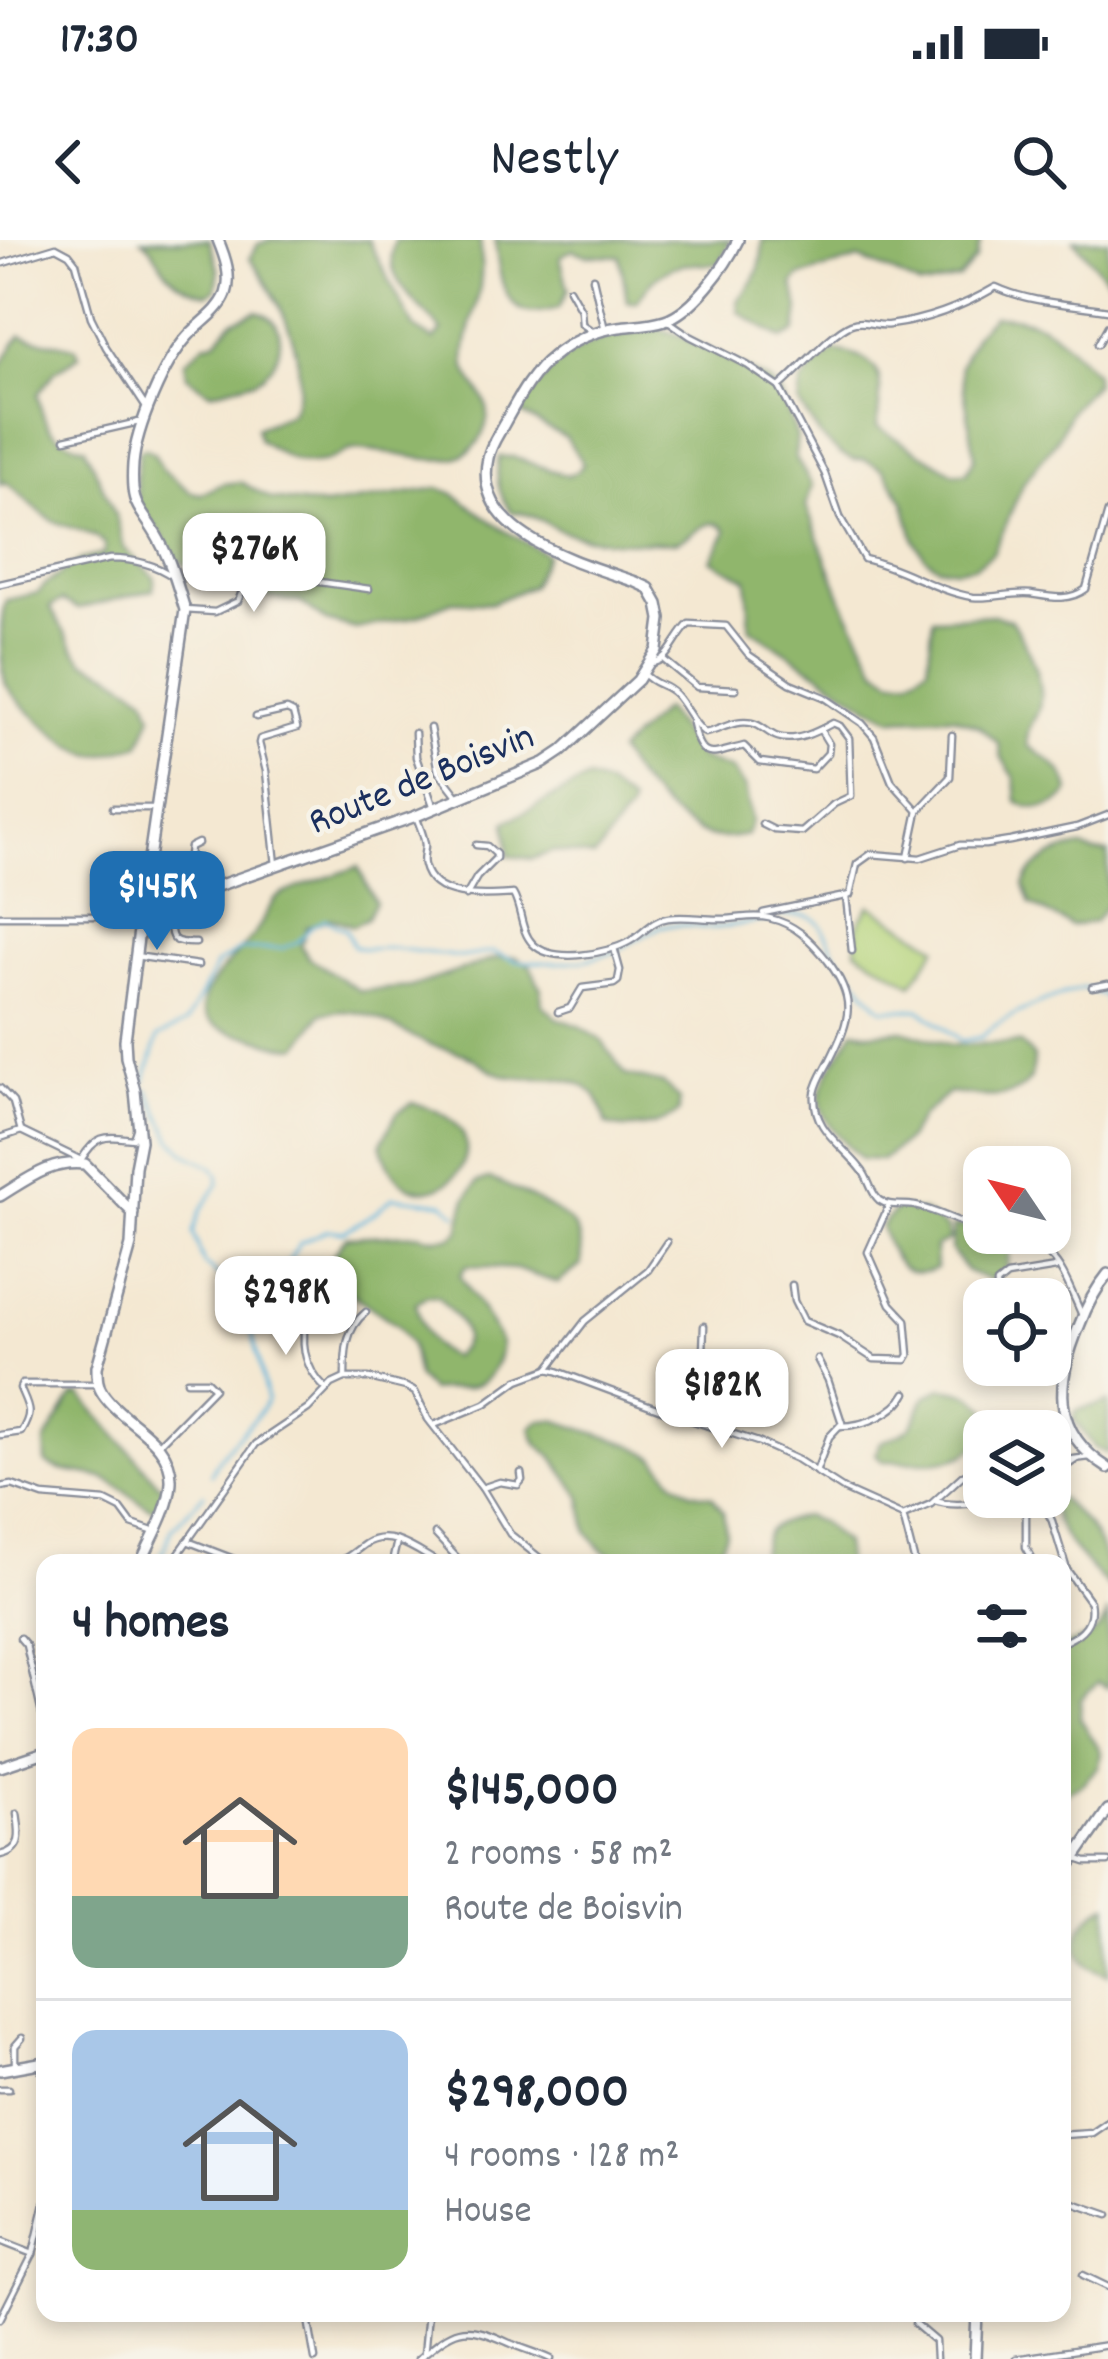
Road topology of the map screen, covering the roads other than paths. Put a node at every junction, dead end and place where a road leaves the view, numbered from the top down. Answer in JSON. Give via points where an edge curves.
{"nodes":[{"id":1,"x":218,"y":240,"type":"edge"},
{"id":2,"x":738,"y":240,"type":"edge"},
{"id":3,"x":0,"y":264,"type":"edge"},
{"id":4,"x":593,"y":278,"type":"dead end"},
{"id":5,"x":569,"y":289,"type":"dead end"},
{"id":6,"x":1108,"y":310,"type":"edge"},
{"id":7,"x":667,"y":320,"type":"junction"},
{"id":8,"x":1108,"y":326,"type":"edge"},
{"id":9,"x":600,"y":332,"type":"junction"},
{"id":10,"x":1098,"y":344,"type":"dead end"},
{"id":11,"x":779,"y":387,"type":"junction"},
{"id":12,"x":148,"y":410,"type":"junction"},
{"id":13,"x":144,"y":423,"type":"junction"},
{"id":14,"x":64,"y":439,"type":"dead end"},
{"id":15,"x":1108,"y":512,"type":"edge"},
{"id":16,"x":175,"y":579,"type":"junction"},
{"id":17,"x":0,"y":584,"type":"edge"},
{"id":18,"x":369,"y":589,"type":"dead end"},
{"id":19,"x":184,"y":610,"type":"junction"},
{"id":20,"x":664,"y":660,"type":"junction"},
{"id":21,"x":651,"y":663,"type":"junction"},
{"id":22,"x":643,"y":674,"type":"junction"},
{"id":23,"x":736,"y":689,"type":"dead end"},
{"id":24,"x":256,"y":717,"type":"dead end"},
{"id":25,"x":691,"y":717,"type":"junction"},
{"id":26,"x":430,"y":728,"type":"dead end"},
{"id":27,"x":821,"y":731,"type":"junction"},
{"id":28,"x":415,"y":733,"type":"dead end"},
{"id":29,"x":952,"y":736,"type":"dead end"},
{"id":30,"x":459,"y":798,"type":"junction"},
{"id":31,"x":113,"y":808,"type":"dead end"},
{"id":32,"x":156,"y":808,"type":"junction"},
{"id":33,"x":434,"y":808,"type":"junction"},
{"id":34,"x":918,"y":811,"type":"junction"},
{"id":35,"x":1108,"y":815,"type":"edge"},
{"id":36,"x":416,"y":816,"type":"junction"},
{"id":37,"x":762,"y":824,"type":"dead end"},
{"id":38,"x":198,"y":843,"type":"dead end"},
{"id":39,"x":476,"y":845,"type":"dead end"},
{"id":40,"x":908,"y":858,"type":"junction"},
{"id":41,"x":276,"y":865,"type":"junction"},
{"id":42,"x":196,"y":893,"type":"junction"},
{"id":43,"x":466,"y":896,"type":"junction"},
{"id":44,"x":846,"y":897,"type":"junction"},
{"id":45,"x":166,"y":904,"type":"junction"},
{"id":46,"x":757,"y":915,"type":"junction"},
{"id":47,"x":0,"y":916,"type":"edge"},
{"id":48,"x":146,"y":917,"type":"junction"},
{"id":49,"x":196,"y":944,"type":"dead end"},
{"id":50,"x":614,"y":948,"type":"junction"},
{"id":51,"x":852,"y":951,"type":"dead end"},
{"id":52,"x":135,"y":956,"type":"junction"},
{"id":53,"x":198,"y":965,"type":"dead end"},
{"id":54,"x":1108,"y":984,"type":"edge"},
{"id":55,"x":1091,"y":986,"type":"dead end"},
{"id":56,"x":558,"y":1012,"type":"dead end"},
{"id":57,"x":0,"y":1088,"type":"edge"},
{"id":58,"x":139,"y":1124,"type":"junction"},
{"id":59,"x":21,"y":1131,"type":"junction"},
{"id":60,"x":0,"y":1138,"type":"edge"},
{"id":61,"x":83,"y":1162,"type":"junction"},
{"id":62,"x":0,"y":1196,"type":"edge"},
{"id":63,"x":889,"y":1205,"type":"junction"},
{"id":64,"x":133,"y":1214,"type":"junction"},
{"id":65,"x":963,"y":1222,"type":"edge"},
{"id":66,"x":667,"y":1242,"type":"dead end"},
{"id":67,"x":1048,"y":1254,"type":"edge"},
{"id":68,"x":1059,"y":1267,"type":"junction"},
{"id":69,"x":1108,"y":1274,"type":"edge"},
{"id":70,"x":1004,"y":1278,"type":"edge"},
{"id":71,"x":792,"y":1285,"type":"dead end"},
{"id":72,"x":307,"y":1309,"type":"dead end"},
{"id":73,"x":366,"y":1312,"type":"dead end"},
{"id":74,"x":1083,"y":1316,"type":"junction"},
{"id":75,"x":704,"y":1326,"type":"dead end"},
{"id":76,"x":817,"y":1359,"type":"dead end"},
{"id":77,"x":732,"y":1364,"type":"dead end"},
{"id":78,"x":548,"y":1369,"type":"junction"},
{"id":79,"x":345,"y":1378,"type":"junction"},
{"id":80,"x":188,"y":1381,"type":"dead end"},
{"id":81,"x":98,"y":1384,"type":"junction"},
{"id":82,"x":326,"y":1389,"type":"junction"},
{"id":83,"x":906,"y":1393,"type":"dead end"},
{"id":84,"x":434,"y":1425,"type":"junction"},
{"id":85,"x":706,"y":1425,"type":"junction"},
{"id":86,"x":840,"y":1426,"type":"junction"},
{"id":87,"x":728,"y":1432,"type":"junction"},
{"id":88,"x":0,"y":1435,"type":"edge"},
{"id":89,"x":157,"y":1446,"type":"junction"},
{"id":90,"x":1090,"y":1456,"type":"junction"},
{"id":91,"x":1071,"y":1460,"type":"edge"},
{"id":92,"x":1077,"y":1460,"type":"junction"},
{"id":93,"x":1071,"y":1464,"type":"edge"},
{"id":94,"x":1108,"y":1468,"type":"edge"},
{"id":95,"x":815,"y":1472,"type":"junction"},
{"id":96,"x":521,"y":1473,"type":"dead end"},
{"id":97,"x":963,"y":1475,"type":"edge"},
{"id":98,"x":0,"y":1487,"type":"edge"},
{"id":99,"x":482,"y":1488,"type":"junction"},
{"id":100,"x":935,"y":1502,"type":"junction"},
{"id":101,"x":903,"y":1516,"type":"junction"},
{"id":102,"x":1050,"y":1518,"type":"edge"},
{"id":103,"x":154,"y":1532,"type":"junction"},
{"id":104,"x":435,"y":1534,"type":"dead end"},
{"id":105,"x":187,"y":1540,"type":"junction"},
{"id":106,"x":397,"y":1541,"type":"junction"},
{"id":107,"x":145,"y":1554,"type":"edge"},
{"id":108,"x":178,"y":1554,"type":"edge"},
{"id":109,"x":221,"y":1554,"type":"edge"},
{"id":110,"x":354,"y":1554,"type":"edge"},
{"id":111,"x":394,"y":1554,"type":"edge"},
{"id":112,"x":422,"y":1554,"type":"edge"},
{"id":113,"x":454,"y":1554,"type":"edge"},
{"id":114,"x":534,"y":1554,"type":"edge"},
{"id":115,"x":913,"y":1554,"type":"edge"},
{"id":116,"x":1029,"y":1554,"type":"edge"},
{"id":117,"x":1061,"y":1554,"type":"edge"},
{"id":118,"x":1071,"y":1577,"type":"edge"},
{"id":119,"x":1071,"y":1637,"type":"edge"},
{"id":120,"x":20,"y":1638,"type":"dead end"},
{"id":121,"x":36,"y":1688,"type":"edge"},
{"id":122,"x":36,"y":1755,"type":"edge"},
{"id":123,"x":0,"y":1756,"type":"edge"},
{"id":124,"x":3,"y":1766,"type":"edge"},
{"id":125,"x":1107,"y":1812,"type":"edge"},
{"id":126,"x":17,"y":1813,"type":"dead end"},
{"id":127,"x":1071,"y":1852,"type":"edge"},
{"id":128,"x":0,"y":1855,"type":"edge"},
{"id":129,"x":1071,"y":1857,"type":"edge"},
{"id":130,"x":1108,"y":1862,"type":"edge"},
{"id":131,"x":22,"y":2038,"type":"dead end"},
{"id":132,"x":36,"y":2064,"type":"edge"},
{"id":133,"x":15,"y":2068,"type":"junction"},
{"id":134,"x":0,"y":2070,"type":"edge"},
{"id":135,"x":0,"y":2090,"type":"edge"},
{"id":136,"x":9,"y":2090,"type":"dead end"},
{"id":137,"x":1108,"y":2122,"type":"edge"},
{"id":138,"x":1071,"y":2134,"type":"edge"},
{"id":139,"x":1071,"y":2202,"type":"edge"},
{"id":140,"x":1108,"y":2215,"type":"edge"},
{"id":141,"x":0,"y":2241,"type":"edge"},
{"id":142,"x":36,"y":2241,"type":"edge"},
{"id":143,"x":33,"y":2254,"type":"junction"},
{"id":144,"x":1083,"y":2275,"type":"dead end"},
{"id":145,"x":1108,"y":2287,"type":"edge"},
{"id":146,"x":0,"y":2318,"type":"edge"},
{"id":147,"x":309,"y":2322,"type":"edge"},
{"id":148,"x":427,"y":2322,"type":"edge"},
{"id":149,"x":976,"y":2322,"type":"edge"},
{"id":150,"x":915,"y":2324,"type":"dead end"},
{"id":151,"x":1108,"y":2345,"type":"edge"},
{"id":152,"x":421,"y":2357,"type":"edge"},
{"id":153,"x":315,"y":2359,"type":"edge"},
{"id":154,"x":551,"y":2359,"type":"edge"},
{"id":155,"x":936,"y":2359,"type":"edge"},
{"id":156,"x":975,"y":2359,"type":"edge"},
{"id":157,"x":1016,"y":2359,"type":"edge"}],
"edges":[{"from":1,"to":12,"type":"main road","via":[[226,292],[181,344]]},
{"from":2,"to":7,"type":"main road","via":[[717,277]]},
{"from":3,"to":12,"type":"street","via":[[56,248],[69,254],[106,347]]},
{"from":4,"to":9,"type":"street"},
{"from":5,"to":9,"type":"street","via":[[582,324]]},
{"from":6,"to":11,"type":"street","via":[[996,287],[937,316],[854,322]]},
{"from":7,"to":9,"type":"main road","name":"Route de Boisvin"},
{"from":7,"to":11,"type":"street"},
{"from":8,"to":10,"type":"street"},
{"from":9,"to":21,"type":"main road","name":"Route de Boisvin","via":[[549,358],[524,389],[488,454],[485,480],[491,501],[524,535],[649,588],[661,619]]},
{"from":11,"to":15,"type":"street","via":[[857,551],[911,577],[971,596],[1081,593]]},
{"from":12,"to":13,"type":"main road"},
{"from":13,"to":14,"type":"street"},
{"from":13,"to":16,"type":"main road","via":[[134,499]]},
{"from":16,"to":17,"type":"street","via":[[149,564],[110,559]]},
{"from":16,"to":19,"type":"main road"},
{"from":18,"to":19,"type":"street","via":[[226,565],[243,590],[238,601],[215,612]]},
{"from":19,"to":32,"type":"main road"},
{"from":20,"to":21,"type":"street"},
{"from":20,"to":23,"type":"street","via":[[700,688]]},
{"from":20,"to":34,"type":"street","via":[[689,624],[726,626],[753,658],[862,722],[892,782]]},
{"from":21,"to":22,"type":"main road","name":"Route de Boisvin"},
{"from":22,"to":25,"type":"street","via":[[669,688]]},
{"from":22,"to":30,"type":"main road","name":"Route de Boisvin","via":[[544,763]]},
{"from":24,"to":41,"type":"street","via":[[287,710],[297,728],[259,741]]},
{"from":25,"to":27,"type":"street","via":[[705,734],[738,722],[781,738]]},
{"from":25,"to":27,"type":"street","via":[[696,743],[708,753],[744,746],[760,762],[808,770],[828,754]]},
{"from":26,"to":30,"type":"street","via":[[438,771]]},
{"from":27,"to":37,"type":"street","via":[[833,724],[849,738],[852,793],[802,832]]},
{"from":28,"to":33,"type":"street"},
{"from":29,"to":34,"type":"street","via":[[948,781]]},
{"from":30,"to":33,"type":"main road","name":"Route de Boisvin"},
{"from":31,"to":32,"type":"street"},
{"from":32,"to":48,"type":"main road"},
{"from":33,"to":36,"type":"main road","name":"Route de Boisvin"},
{"from":34,"to":40,"type":"street"},
{"from":35,"to":40,"type":"street"},
{"from":36,"to":41,"type":"main road","name":"Route de Boisvin"},
{"from":36,"to":43,"type":"street","via":[[426,871]]},
{"from":38,"to":42,"type":"street","via":[[188,863]]},
{"from":39,"to":43,"type":"street","via":[[496,858]]},
{"from":40,"to":44,"type":"street","via":[[864,857]]},
{"from":41,"to":42,"type":"main road","name":"Route de Boisvin"},
{"from":42,"to":45,"type":"main road","name":"Route de Boisvin"},
{"from":43,"to":50,"type":"street","via":[[516,896],[525,931],[541,950],[573,956]]},
{"from":44,"to":46,"type":"street"},
{"from":44,"to":51,"type":"street"},
{"from":45,"to":48,"type":"main road","name":"Route de Boisvin"},
{"from":45,"to":49,"type":"street","via":[[172,940]]},
{"from":46,"to":50,"type":"street","via":[[667,918]]},
{"from":46,"to":63,"type":"street","via":[[807,936],[847,993],[843,1033],[815,1091],[817,1114]]},
{"from":47,"to":48,"type":"street"},
{"from":48,"to":52,"type":"main road"},
{"from":50,"to":56,"type":"street","via":[[618,981],[582,988]]},
{"from":52,"to":53,"type":"street"},
{"from":52,"to":58,"type":"main road","via":[[125,1048]]},
{"from":54,"to":55,"type":"street"},
{"from":57,"to":59,"type":"street"},
{"from":58,"to":61,"type":"street","via":[[133,1139],[91,1144]]},
{"from":58,"to":64,"type":"main road"},
{"from":59,"to":60,"type":"street"},
{"from":59,"to":61,"type":"street"},
{"from":61,"to":62,"type":"main road","via":[[54,1166]]},
{"from":61,"to":64,"type":"main road"},
{"from":63,"to":65,"type":"street"},
{"from":63,"to":71,"type":"street","via":[[868,1252],[906,1321],[906,1360],[874,1359],[804,1321]]},
{"from":64,"to":81,"type":"main road"},
{"from":66,"to":78,"type":"street"},
{"from":67,"to":68,"type":"street"},
{"from":68,"to":70,"type":"street"},
{"from":68,"to":74,"type":"street"},
{"from":69,"to":74,"type":"main road"},
{"from":72,"to":82,"type":"street","via":[[303,1346]]},
{"from":73,"to":79,"type":"street","via":[[350,1330]]},
{"from":74,"to":90,"type":"main road","via":[[1061,1398],[1067,1424]]},
{"from":75,"to":85,"type":"street"},
{"from":76,"to":86,"type":"street"},
{"from":77,"to":87,"type":"street"},
{"from":78,"to":84,"type":"street"},
{"from":78,"to":85,"type":"street"},
{"from":79,"to":82,"type":"street"},
{"from":79,"to":84,"type":"street","via":[[410,1389]]},
{"from":80,"to":89,"type":"street","via":[[214,1388]]},
{"from":81,"to":88,"type":"street","via":[[22,1384],[29,1418],[21,1432]]},
{"from":81,"to":89,"type":"main road"},
{"from":82,"to":105,"type":"street","via":[[256,1444]]},
{"from":83,"to":86,"type":"street","via":[[884,1414]]},
{"from":84,"to":99,"type":"street"},
{"from":85,"to":87,"type":"street"},
{"from":86,"to":95,"type":"street"},
{"from":87,"to":95,"type":"street"},
{"from":89,"to":103,"type":"main road","via":[[171,1484]]},
{"from":90,"to":92,"type":"street"},
{"from":90,"to":94,"type":"main road"},
{"from":91,"to":92,"type":"street"},
{"from":92,"to":93,"type":"street"},
{"from":95,"to":101,"type":"street"},
{"from":96,"to":99,"type":"street","via":[[518,1486]]},
{"from":97,"to":100,"type":"street"},
{"from":98,"to":103,"type":"street","via":[[105,1501]]},
{"from":99,"to":114,"type":"street","via":[[514,1539]]},
{"from":100,"to":101,"type":"street"},
{"from":100,"to":116,"type":"street","via":[[1016,1503],[1026,1513]]},
{"from":101,"to":115,"type":"street"},
{"from":102,"to":117,"type":"street"},
{"from":103,"to":107,"type":"main road"},
{"from":104,"to":113,"type":"street"},
{"from":105,"to":108,"type":"street"},
{"from":105,"to":109,"type":"street"},
{"from":106,"to":110,"type":"street","via":[[376,1538]]},
{"from":106,"to":111,"type":"street"},
{"from":106,"to":112,"type":"street"},
{"from":118,"to":119,"type":"street","via":[[1091,1608],[1081,1634]]},
{"from":120,"to":121,"type":"street"},
{"from":122,"to":124,"type":"main road"},
{"from":123,"to":124,"type":"street"},
{"from":125,"to":127,"type":"main road"},
{"from":126,"to":128,"type":"street","via":[[20,1841]]},
{"from":129,"to":130,"type":"street"},
{"from":131,"to":133,"type":"street"},
{"from":132,"to":133,"type":"main road"},
{"from":133,"to":134,"type":"main road"},
{"from":135,"to":136,"type":"street"},
{"from":137,"to":138,"type":"street"},
{"from":139,"to":140,"type":"street"},
{"from":141,"to":143,"type":"street"},
{"from":142,"to":143,"type":"street"},
{"from":143,"to":146,"type":"street"},
{"from":144,"to":145,"type":"street"},
{"from":147,"to":153,"type":"street"},
{"from":148,"to":152,"type":"street"},
{"from":149,"to":156,"type":"main road"},
{"from":150,"to":155,"type":"street","via":[[935,2341]]},
{"from":151,"to":157,"type":"street"},
{"from":152,"to":154,"type":"street","via":[[470,2330]]}]}
